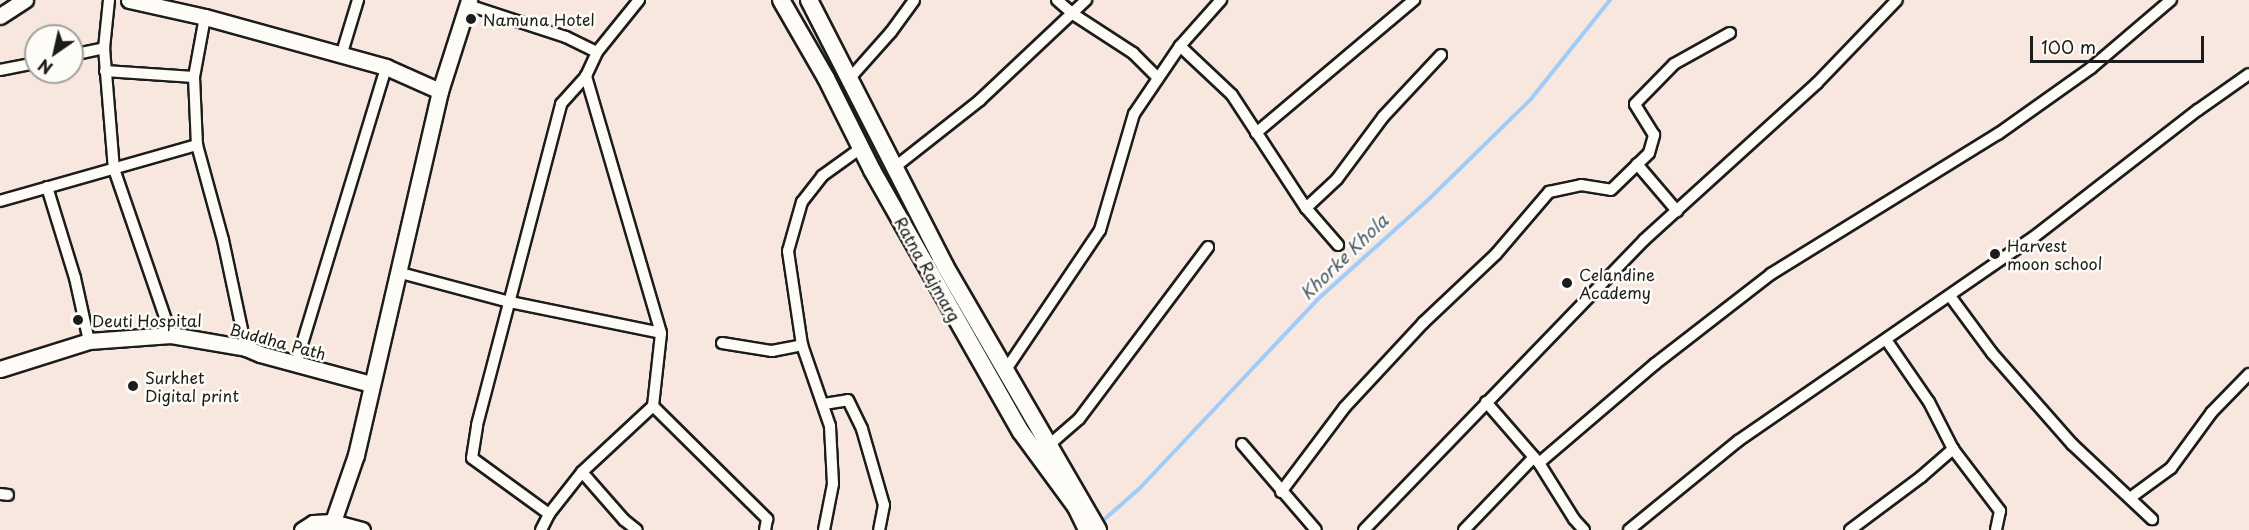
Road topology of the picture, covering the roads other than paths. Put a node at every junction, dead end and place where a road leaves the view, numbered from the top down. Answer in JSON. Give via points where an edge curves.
{"nodes":[{"id":1,"x":26,"y":0,"type":"edge"},
{"id":2,"x":109,"y":0,"type":"edge"},
{"id":3,"x":129,"y":0,"type":"edge"},
{"id":4,"x":358,"y":0,"type":"edge"},
{"id":5,"x":639,"y":0,"type":"edge"},
{"id":6,"x":782,"y":0,"type":"edge"},
{"id":7,"x":809,"y":0,"type":"edge"},
{"id":8,"x":914,"y":0,"type":"edge"},
{"id":9,"x":1057,"y":0,"type":"edge"},
{"id":10,"x":1086,"y":0,"type":"edge"},
{"id":11,"x":1221,"y":0,"type":"edge"},
{"id":12,"x":1414,"y":0,"type":"edge"},
{"id":13,"x":1898,"y":0,"type":"edge"},
{"id":14,"x":2171,"y":0,"type":"edge"},
{"id":15,"x":468,"y":2,"type":"edge"},
{"id":16,"x":1073,"y":14,"type":"junction"},
{"id":17,"x":0,"y":16,"type":"edge"},
{"id":18,"x":205,"y":17,"type":"junction"},
{"id":19,"x":1730,"y":33,"type":"dead end"},
{"id":20,"x":1180,"y":46,"type":"junction"},
{"id":21,"x":104,"y":48,"type":"junction"},
{"id":22,"x":84,"y":52,"type":"edge"},
{"id":23,"x":597,"y":52,"type":"junction"},
{"id":24,"x":1441,"y":55,"type":"dead end"},
{"id":25,"x":341,"y":56,"type":"junction"},
{"id":26,"x":24,"y":65,"type":"edge"},
{"id":27,"x":386,"y":67,"type":"junction"},
{"id":28,"x":0,"y":70,"type":"edge"},
{"id":29,"x":105,"y":71,"type":"junction"},
{"id":30,"x":2249,"y":74,"type":"edge"},
{"id":31,"x":586,"y":76,"type":"junction"},
{"id":32,"x":194,"y":77,"type":"junction"},
{"id":33,"x":850,"y":77,"type":"junction"},
{"id":34,"x":1157,"y":77,"type":"junction"},
{"id":35,"x":440,"y":91,"type":"junction"},
{"id":36,"x":1256,"y":133,"type":"junction"},
{"id":37,"x":197,"y":145,"type":"junction"},
{"id":38,"x":861,"y":148,"type":"junction"},
{"id":39,"x":1637,"y":164,"type":"junction"},
{"id":40,"x":895,"y":167,"type":"junction"},
{"id":41,"x":114,"y":169,"type":"junction"},
{"id":42,"x":46,"y":187,"type":"junction"},
{"id":43,"x":0,"y":201,"type":"edge"},
{"id":44,"x":1306,"y":208,"type":"junction"},
{"id":45,"x":1677,"y":211,"type":"junction"},
{"id":46,"x":1338,"y":245,"type":"dead end"},
{"id":47,"x":1208,"y":247,"type":"dead end"},
{"id":48,"x":397,"y":272,"type":"junction"},
{"id":49,"x":1950,"y":296,"type":"junction"},
{"id":50,"x":510,"y":303,"type":"junction"},
{"id":51,"x":661,"y":333,"type":"junction"},
{"id":52,"x":171,"y":336,"type":"junction"},
{"id":53,"x":89,"y":341,"type":"junction"},
{"id":54,"x":1887,"y":341,"type":"junction"},
{"id":55,"x":722,"y":344,"type":"dead end"},
{"id":56,"x":802,"y":345,"type":"junction"},
{"id":57,"x":246,"y":348,"type":"junction"},
{"id":58,"x":296,"y":364,"type":"junction"},
{"id":59,"x":0,"y":369,"type":"edge"},
{"id":60,"x":1005,"y":371,"type":"junction"},
{"id":61,"x":2249,"y":374,"type":"edge"},
{"id":62,"x":370,"y":384,"type":"junction"},
{"id":63,"x":1486,"y":402,"type":"junction"},
{"id":64,"x":824,"y":404,"type":"junction"},
{"id":65,"x":653,"y":406,"type":"junction"},
{"id":66,"x":1242,"y":444,"type":"dead end"},
{"id":67,"x":1049,"y":445,"type":"junction"},
{"id":68,"x":1953,"y":449,"type":"junction"},
{"id":69,"x":1537,"y":460,"type":"junction"},
{"id":70,"x":582,"y":472,"type":"junction"},
{"id":71,"x":1281,"y":492,"type":"junction"},
{"id":72,"x":2130,"y":498,"type":"junction"},
{"id":73,"x":1078,"y":501,"type":"junction"},
{"id":74,"x":549,"y":514,"type":"junction"},
{"id":75,"x":2152,"y":519,"type":"dead end"},
{"id":76,"x":331,"y":526,"type":"edge"},
{"id":77,"x":302,"y":530,"type":"edge"},
{"id":78,"x":362,"y":530,"type":"edge"},
{"id":79,"x":541,"y":530,"type":"edge"},
{"id":80,"x":638,"y":530,"type":"edge"},
{"id":81,"x":765,"y":530,"type":"edge"},
{"id":82,"x":824,"y":530,"type":"edge"},
{"id":83,"x":879,"y":530,"type":"edge"},
{"id":84,"x":1087,"y":530,"type":"edge"},
{"id":85,"x":1098,"y":530,"type":"edge"},
{"id":86,"x":1316,"y":530,"type":"edge"},
{"id":87,"x":1364,"y":530,"type":"edge"},
{"id":88,"x":1464,"y":530,"type":"edge"},
{"id":89,"x":1584,"y":530,"type":"edge"},
{"id":90,"x":1629,"y":530,"type":"edge"},
{"id":91,"x":1850,"y":530,"type":"edge"},
{"id":92,"x":1996,"y":530,"type":"edge"}],
"edges":[{"from":1,"to":17,"type":"street"},
{"from":2,"to":21,"type":"street"},
{"from":3,"to":18,"type":"street"},
{"from":4,"to":25,"type":"street"},
{"from":5,"to":23,"type":"street"},
{"from":6,"to":38,"type":"main road","name":"Ratna Rajmarg"},
{"from":7,"to":33,"type":"main road","name":"Ratna Rajmarg"},
{"from":8,"to":33,"type":"street","via":[[891,33]]},
{"from":9,"to":16,"type":"street"},
{"from":10,"to":16,"type":"street"},
{"from":11,"to":20,"type":"street"},
{"from":12,"to":36,"type":"street"},
{"from":13,"to":45,"type":"street","via":[[1817,83]]},
{"from":14,"to":69,"type":"street","via":[[2091,68],[1998,134],[1771,274]]},
{"from":15,"to":23,"type":"street"},
{"from":15,"to":35,"type":"street"},
{"from":16,"to":34,"type":"street","via":[[1133,53]]},
{"from":16,"to":40,"type":"street","via":[[980,100]]},
{"from":18,"to":25,"type":"street"},
{"from":18,"to":32,"type":"street"},
{"from":19,"to":39,"type":"street","via":[[1674,64],[1635,104],[1654,135],[1649,153]]},
{"from":20,"to":34,"type":"street"},
{"from":20,"to":36,"type":"street","via":[[1232,95]]},
{"from":21,"to":22,"type":"street"},
{"from":21,"to":29,"type":"street"},
{"from":23,"to":31,"type":"street"},
{"from":24,"to":44,"type":"street","via":[[1383,117],[1337,179]]},
{"from":25,"to":27,"type":"street"},
{"from":26,"to":28,"type":"street"},
{"from":27,"to":35,"type":"street"},
{"from":27,"to":58,"type":"street"},
{"from":29,"to":32,"type":"street"},
{"from":29,"to":41,"type":"street"},
{"from":30,"to":49,"type":"street"},
{"from":31,"to":50,"type":"street","via":[[561,104]]},
{"from":31,"to":51,"type":"street"},
{"from":32,"to":37,"type":"street"},
{"from":33,"to":40,"type":"main road","name":"Ratna Rajmarg"},
{"from":34,"to":60,"type":"street","via":[[1134,114],[1100,230]]},
{"from":35,"to":48,"type":"street"},
{"from":36,"to":44,"type":"street"},
{"from":37,"to":41,"type":"street"},
{"from":37,"to":57,"type":"street"},
{"from":38,"to":56,"type":"street","via":[[822,176],[802,202],[788,251]]},
{"from":38,"to":73,"type":"main road","name":"Ratna Rajmarg","via":[[1021,432]]},
{"from":39,"to":45,"type":"street"},
{"from":39,"to":71,"type":"street","via":[[1611,190],[1581,184],[1549,192],[1496,254],[1423,323],[1345,408]]},
{"from":40,"to":60,"type":"main road","name":"Ratna Rajmarg"},
{"from":41,"to":42,"type":"street"},
{"from":41,"to":52,"type":"street"},
{"from":42,"to":43,"type":"street"},
{"from":42,"to":53,"type":"street","via":[[75,278]]},
{"from":44,"to":46,"type":"street"},
{"from":45,"to":63,"type":"street"},
{"from":47,"to":67,"type":"street","via":[[1079,419]]},
{"from":48,"to":50,"type":"street"},
{"from":48,"to":62,"type":"street"},
{"from":49,"to":54,"type":"street"},
{"from":49,"to":72,"type":"street","via":[[1992,353],[2072,444]]},
{"from":50,"to":51,"type":"street"},
{"from":50,"to":74,"type":"street","via":[[493,358],[472,458]]},
{"from":51,"to":65,"type":"street"},
{"from":52,"to":53,"type":"street","name":"Buddha Path"},
{"from":52,"to":57,"type":"street","name":"Buddha Path"},
{"from":53,"to":59,"type":"street","name":"Buddha Path"},
{"from":54,"to":68,"type":"street","via":[[1929,402]]},
{"from":54,"to":90,"type":"street","via":[[1787,405]]},
{"from":55,"to":56,"type":"street","via":[[772,351]]},
{"from":56,"to":64,"type":"street"},
{"from":57,"to":58,"type":"street","name":"Buddha Path"},
{"from":58,"to":62,"type":"street","name":"Buddha Path"},
{"from":60,"to":67,"type":"main road","name":"Ratna Rajmarg"},
{"from":61,"to":72,"type":"street","via":[[2212,412],[2171,468]]},
{"from":62,"to":76,"type":"street","via":[[356,455]]},
{"from":63,"to":69,"type":"street"},
{"from":63,"to":87,"type":"street"},
{"from":64,"to":82,"type":"street","via":[[830,426],[833,484]]},
{"from":64,"to":83,"type":"street","via":[[848,400],[861,429],[884,505]]},
{"from":65,"to":70,"type":"street"},
{"from":65,"to":81,"type":"street","via":[[767,519]]},
{"from":66,"to":71,"type":"street"},
{"from":67,"to":73,"type":"main road","name":"Ratna Rajmarg"},
{"from":68,"to":91,"type":"street"},
{"from":68,"to":92,"type":"street","via":[[2000,511]]},
{"from":69,"to":88,"type":"street"},
{"from":69,"to":89,"type":"street"},
{"from":70,"to":74,"type":"street"},
{"from":70,"to":80,"type":"street","via":[[624,520]]},
{"from":71,"to":86,"type":"street"},
{"from":72,"to":75,"type":"street"},
{"from":73,"to":84,"type":"main road","name":"Ratna Rajmarg"},
{"from":73,"to":85,"type":"main road","name":"Ratna Rajmarg"},
{"from":74,"to":79,"type":"street"},
{"from":76,"to":77,"type":"street","via":[[313,523]]},
{"from":76,"to":78,"type":"street"}]}
